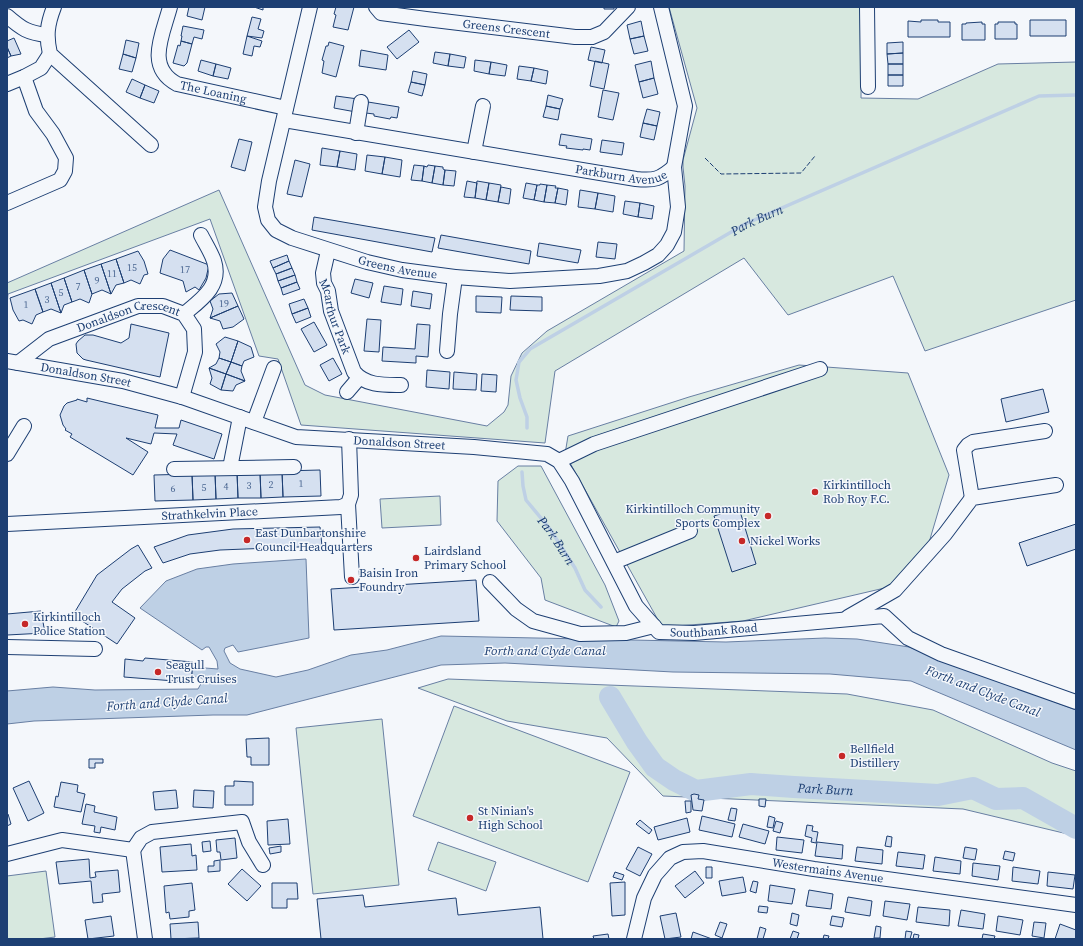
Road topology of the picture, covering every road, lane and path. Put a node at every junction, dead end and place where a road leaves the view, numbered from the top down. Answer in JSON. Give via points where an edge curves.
{"nodes":[{"id":1,"x":54,"y":7,"type":"edge"},
{"id":2,"x":170,"y":7,"type":"edge"},
{"id":3,"x":310,"y":7,"type":"edge"},
{"id":4,"x":376,"y":7,"type":"edge"},
{"id":5,"x":628,"y":7,"type":"edge"},
{"id":6,"x":661,"y":7,"type":"edge"},
{"id":7,"x":867,"y":7,"type":"edge"},
{"id":8,"x":7,"y":16,"type":"edge"},
{"id":9,"x":47,"y":35,"type":"junction"},
{"id":10,"x":50,"y":54,"type":"junction"},
{"id":11,"x":24,"y":77,"type":"junction"},
{"id":12,"x":7,"y":84,"type":"edge"},
{"id":13,"x":868,"y":87,"type":"dead end"},
{"id":14,"x":361,"y":102,"type":"dead end"},
{"id":15,"x":483,"y":106,"type":"dead end"},
{"id":16,"x":285,"y":114,"type":"junction"},
{"id":17,"x":356,"y":133,"type":"junction"},
{"id":18,"x":151,"y":145,"type":"dead end"},
{"id":19,"x":474,"y":152,"type":"junction"},
{"id":20,"x":674,"y":167,"type":"junction"},
{"id":21,"x":7,"y":203,"type":"edge"},
{"id":22,"x":201,"y":235,"type":"dead end"},
{"id":23,"x":328,"y":251,"type":"junction"},
{"id":24,"x":455,"y":277,"type":"junction"},
{"id":25,"x":184,"y":314,"type":"junction"},
{"id":26,"x":447,"y":351,"type":"dead end"},
{"id":27,"x":12,"y":362,"type":"edge"},
{"id":28,"x":274,"y":368,"type":"dead end"},
{"id":29,"x":820,"y":369,"type":"dead end"},
{"id":30,"x":360,"y":378,"type":"junction"},
{"id":31,"x":401,"y":385,"type":"dead end"},
{"id":32,"x":347,"y":392,"type":"dead end"},
{"id":33,"x":182,"y":397,"type":"junction"},
{"id":34,"x":240,"y":417,"type":"junction"},
{"id":35,"x":254,"y":422,"type":"junction"},
{"id":36,"x":24,"y":426,"type":"dead end"},
{"id":37,"x":1045,"y":431,"type":"dead end"},
{"id":38,"x":349,"y":439,"type":"junction"},
{"id":39,"x":7,"y":454,"type":"edge"},
{"id":40,"x":553,"y":457,"type":"junction"},
{"id":41,"x":294,"y":467,"type":"dead end"},
{"id":42,"x":230,"y":468,"type":"junction"},
{"id":43,"x":174,"y":469,"type":"dead end"},
{"id":44,"x":1056,"y":484,"type":"dead end"},
{"id":45,"x":972,"y":498,"type":"junction"},
{"id":46,"x":348,"y":504,"type":"junction"},
{"id":47,"x":7,"y":524,"type":"edge"},
{"id":48,"x":690,"y":531,"type":"dead end"},
{"id":49,"x":614,"y":562,"type":"junction"},
{"id":50,"x":352,"y":577,"type":"dead end"},
{"id":51,"x":490,"y":582,"type":"dead end"},
{"id":52,"x":842,"y":620,"type":"junction"},
{"id":53,"x":654,"y":626,"type":"junction"},
{"id":54,"x":7,"y":647,"type":"edge"},
{"id":55,"x":95,"y":649,"type":"dead end"},
{"id":56,"x":1076,"y":702,"type":"edge"},
{"id":57,"x":133,"y":850,"type":"junction"},
{"id":58,"x":7,"y":854,"type":"edge"},
{"id":59,"x":263,"y":865,"type":"dead end"},
{"id":60,"x":1076,"y":905,"type":"edge"},
{"id":61,"x":146,"y":939,"type":"edge"},
{"id":62,"x":634,"y":939,"type":"edge"}],
"edges":[{"from":1,"to":9,"type":"street"},
{"from":2,"to":16,"type":"street","name":"The Loaning","via":[[158,60],[161,69],[170,80]]},
{"from":3,"to":16,"type":"street","name":"Greens Avenue"},
{"from":4,"to":5,"type":"street","name":"Greens Crescent","via":[[381,13],[592,37],[604,32]]},
{"from":6,"to":20,"type":"street","name":"Parkburn Avenue","via":[[685,106]]},
{"from":7,"to":13,"type":"street"},
{"from":8,"to":9,"type":"street","via":[[32,34]]},
{"from":9,"to":10,"type":"street"},
{"from":10,"to":11,"type":"street","via":[[41,68]]},
{"from":10,"to":18,"type":"street"},
{"from":11,"to":12,"type":"street"},
{"from":11,"to":21,"type":"street","via":[[36,111],[66,158],[65,171],[60,180]]},
{"from":14,"to":17,"type":"street"},
{"from":15,"to":19,"type":"street"},
{"from":16,"to":17,"type":"street","name":"Parkburn Avenue"},
{"from":16,"to":23,"type":"street","name":"Greens Avenue","via":[[269,181],[265,207],[268,220],[276,230]]},
{"from":17,"to":19,"type":"street","name":"Parkburn Avenue"},
{"from":19,"to":20,"type":"street","name":"Parkburn Avenue","via":[[650,181],[662,177]]},
{"from":20,"to":24,"type":"street","name":"Greens Avenue","via":[[678,207],[674,232],[658,255],[644,263],[627,270],[599,276],[510,281]]},
{"from":22,"to":25,"type":"street","via":[[214,261],[216,276],[208,294]]},
{"from":23,"to":24,"type":"street","name":"Greens Avenue","via":[[402,270]]},
{"from":23,"to":30,"type":"street","name":"Mcarthur Park","via":[[323,273],[331,311],[354,372]]},
{"from":24,"to":26,"type":"street"},
{"from":25,"to":27,"type":"street","name":"Donaldson Crescent","via":[[163,306],[138,306],[49,339]]},
{"from":25,"to":33,"type":"street","name":"Donaldson Crescent","via":[[194,329],[195,352]]},
{"from":27,"to":33,"type":"street","name":"Donaldson Street","via":[[123,381]]},
{"from":28,"to":35,"type":"street"},
{"from":29,"to":40,"type":"street"},
{"from":30,"to":31,"type":"street","via":[[377,384]]},
{"from":30,"to":32,"type":"street"},
{"from":33,"to":34,"type":"street","name":"Donaldson Street"},
{"from":34,"to":35,"type":"street","name":"Donaldson Street"},
{"from":34,"to":42,"type":"street"},
{"from":35,"to":38,"type":"street","name":"Donaldson Street","via":[[296,437]]},
{"from":36,"to":39,"type":"street"},
{"from":37,"to":45,"type":"street","via":[[973,442],[968,445],[964,450]]},
{"from":38,"to":40,"type":"street","name":"Donaldson Street","via":[[474,447]]},
{"from":38,"to":46,"type":"street","via":[[351,495]]},
{"from":40,"to":49,"type":"street","name":"Southbank Road","via":[[572,481]]},
{"from":41,"to":42,"type":"street"},
{"from":42,"to":43,"type":"street"},
{"from":44,"to":45,"type":"street"},
{"from":45,"to":52,"type":"street","via":[[945,534],[895,590]]},
{"from":46,"to":47,"type":"street","name":"Strathkelvin Place","via":[[331,508]]},
{"from":46,"to":50,"type":"street"},
{"from":48,"to":49,"type":"street"},
{"from":49,"to":53,"type":"street","name":"Southbank Road","via":[[636,606]]},
{"from":51,"to":53,"type":"street","via":[[516,609],[533,621],[580,634],[626,633]]},
{"from":52,"to":53,"type":"street","name":"Southbank Road","via":[[694,633],[660,632]]},
{"from":52,"to":56,"type":"street","name":"Southbank Road","via":[[884,616],[908,638],[941,654]]},
{"from":54,"to":55,"type":"street"},
{"from":57,"to":58,"type":"street","via":[[62,840]]},
{"from":57,"to":59,"type":"street","via":[[141,838],[152,832],[242,822],[249,842]]},
{"from":57,"to":61,"type":"street"},
{"from":60,"to":62,"type":"street","name":"Westermains Avenue","via":[[703,851],[683,852],[670,858],[655,875],[644,898]]}]}
